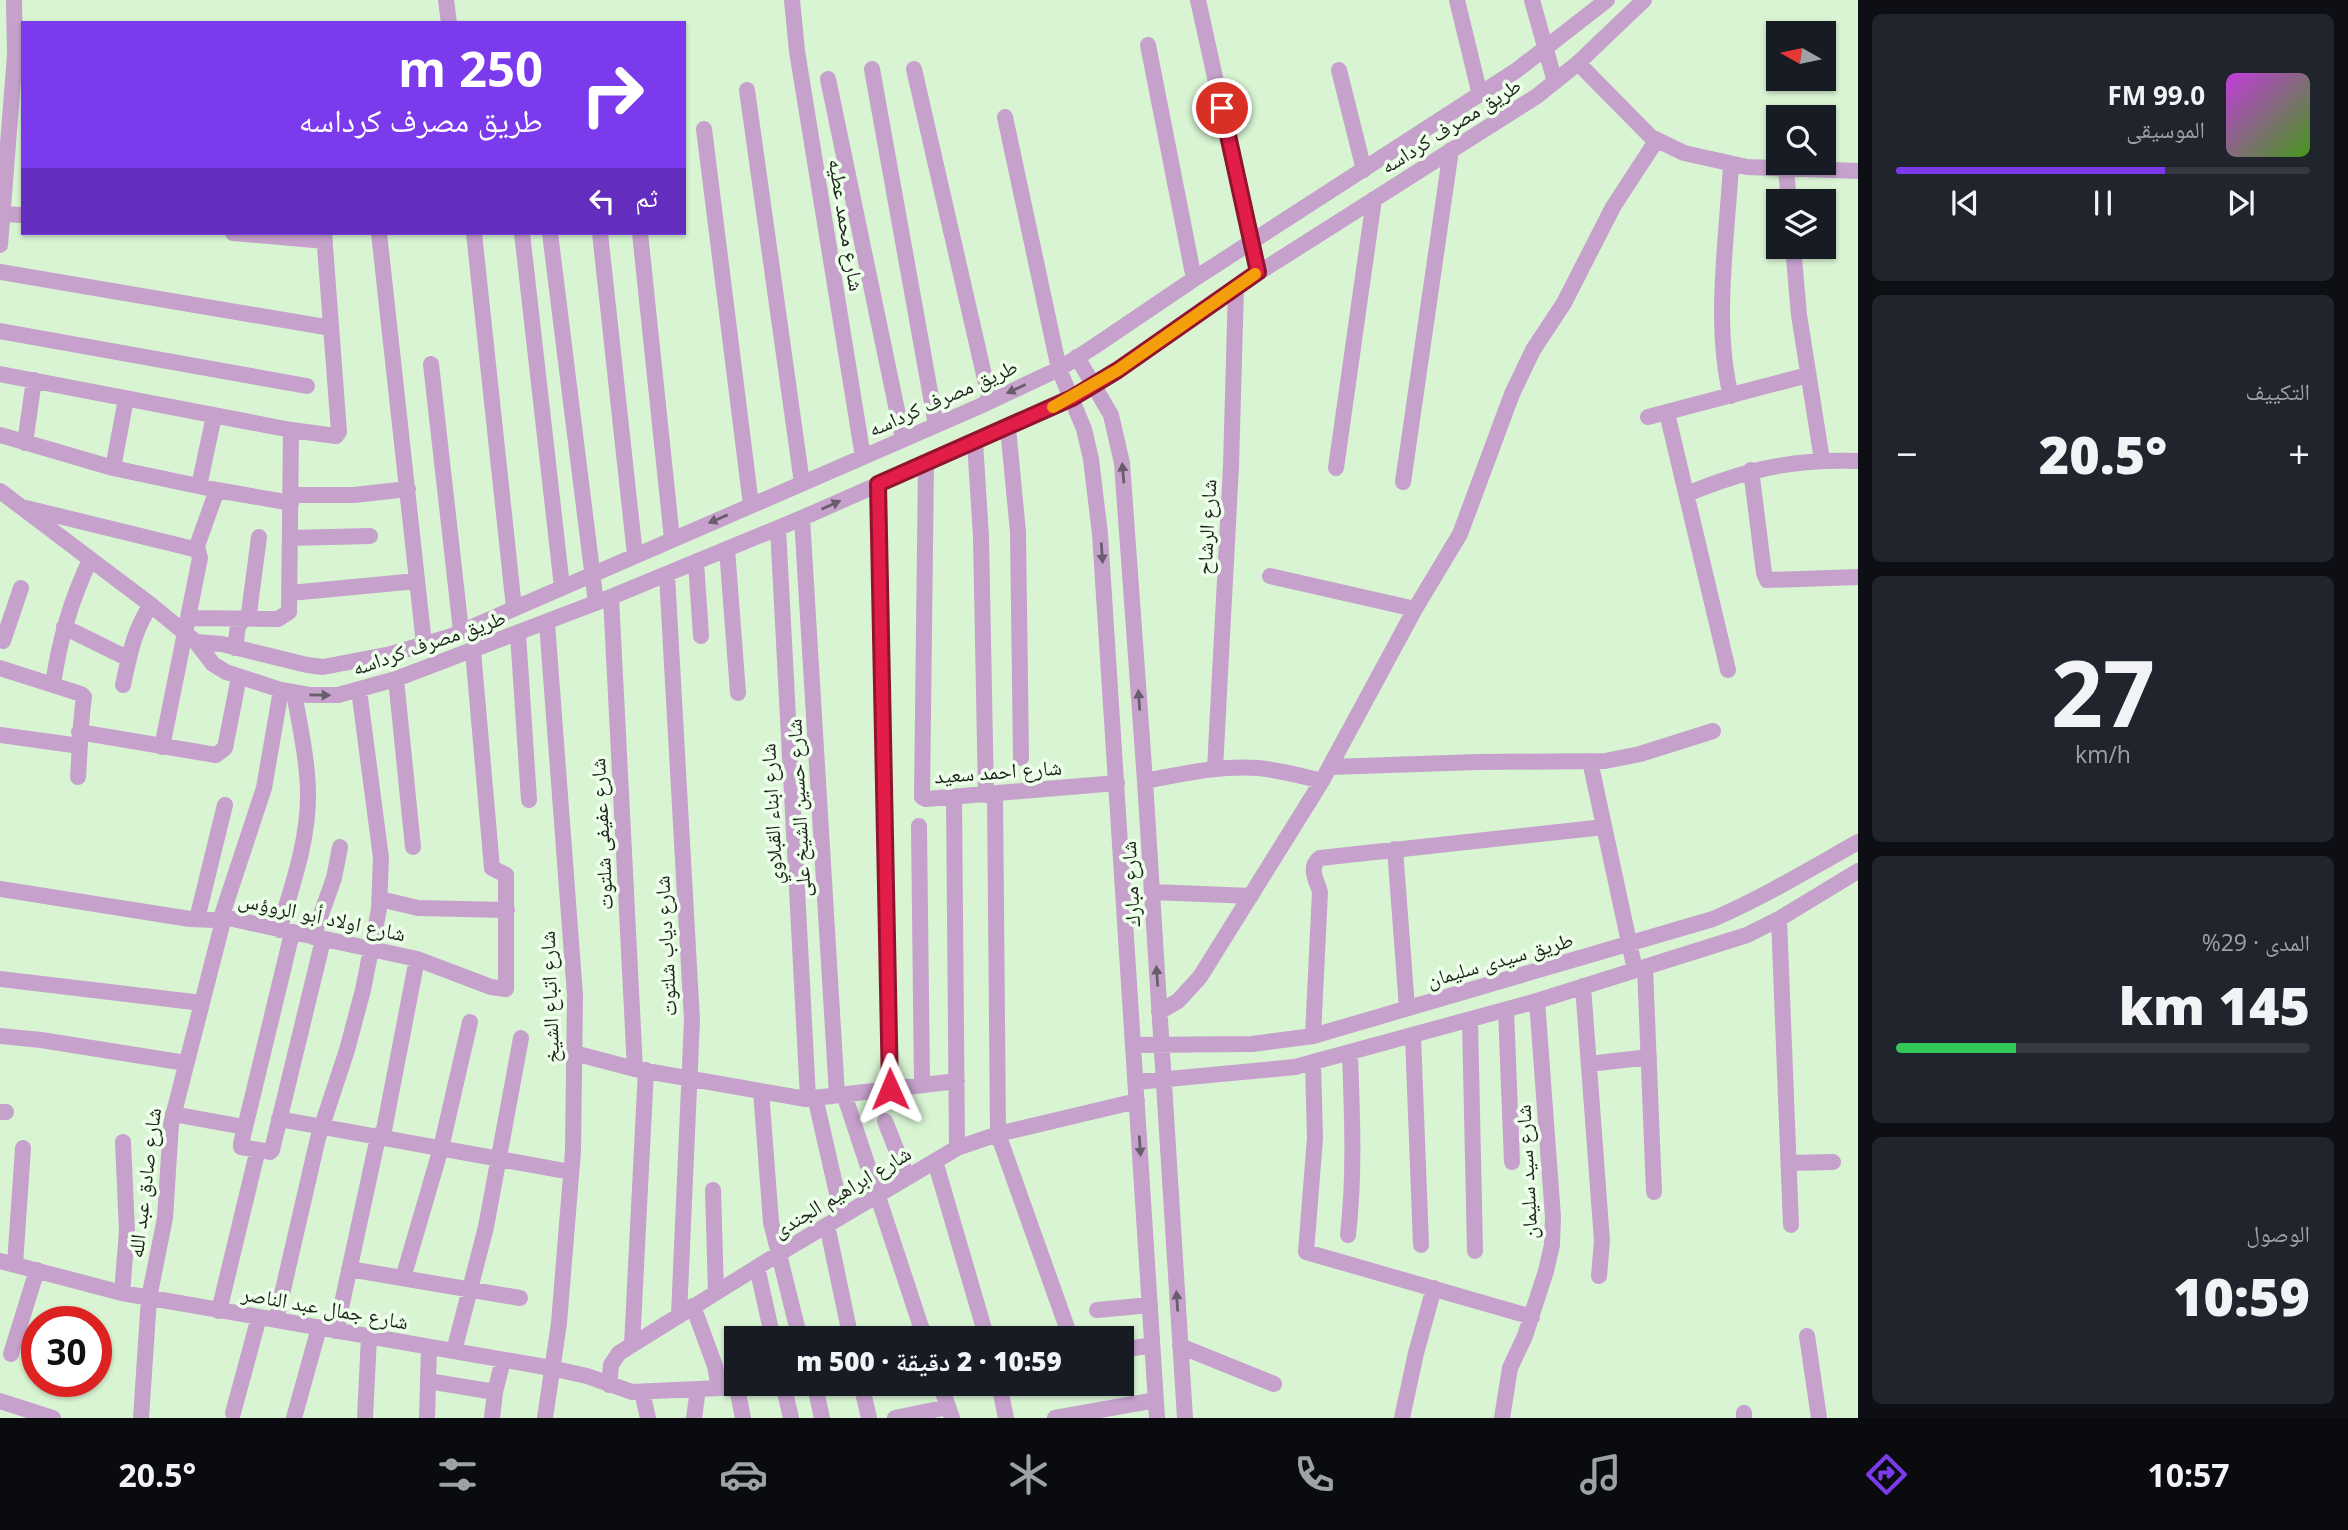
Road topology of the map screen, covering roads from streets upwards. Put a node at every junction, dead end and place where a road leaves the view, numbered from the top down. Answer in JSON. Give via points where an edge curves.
{"nodes":[{"id":1,"x":14,"y":0,"type":"edge"},
{"id":2,"x":446,"y":0,"type":"edge"},
{"id":3,"x":792,"y":0,"type":"edge"},
{"id":4,"x":1198,"y":0,"type":"edge"},
{"id":5,"x":1457,"y":0,"type":"edge"},
{"id":6,"x":1532,"y":0,"type":"edge"},
{"id":7,"x":1607,"y":0,"type":"edge"},
{"id":8,"x":1642,"y":1,"type":"edge"},
{"id":9,"x":449,"y":21,"type":"edge"},
{"id":10,"x":8,"y":27,"type":"edge"},
{"id":11,"x":1148,"y":45,"type":"dead end"},
{"id":12,"x":1545,"y":49,"type":"junction"},
{"id":13,"x":19,"y":55,"type":"edge"},
{"id":14,"x":1578,"y":64,"type":"junction"},
{"id":15,"x":872,"y":69,"type":"dead end"},
{"id":16,"x":914,"y":69,"type":"dead end"},
{"id":17,"x":1339,"y":70,"type":"dead end"},
{"id":18,"x":828,"y":79,"type":"dead end"},
{"id":19,"x":1555,"y":82,"type":"junction"},
{"id":20,"x":747,"y":90,"type":"dead end"},
{"id":21,"x":1480,"y":95,"type":"junction"},
{"id":22,"x":17,"y":103,"type":"edge"},
{"id":23,"x":1005,"y":117,"type":"dead end"},
{"id":24,"x":704,"y":129,"type":"dead end"},
{"id":25,"x":1656,"y":141,"type":"junction"},
{"id":26,"x":1451,"y":150,"type":"junction"},
{"id":27,"x":15,"y":158,"type":"edge"},
{"id":28,"x":1731,"y":165,"type":"junction"},
{"id":29,"x":1766,"y":168,"type":"edge"},
{"id":30,"x":1836,"y":169,"type":"edge"},
{"id":31,"x":1364,"y":170,"type":"junction"},
{"id":32,"x":1858,"y":172,"type":"edge"},
{"id":33,"x":1374,"y":199,"type":"junction"},
{"id":34,"x":2,"y":214,"type":"edge"},
{"id":35,"x":21,"y":215,"type":"edge"},
{"id":36,"x":278,"y":235,"type":"edge"},
{"id":37,"x":379,"y":235,"type":"edge"},
{"id":38,"x":474,"y":235,"type":"edge"},
{"id":39,"x":523,"y":235,"type":"edge"},
{"id":40,"x":550,"y":235,"type":"edge"},
{"id":41,"x":600,"y":235,"type":"edge"},
{"id":42,"x":640,"y":235,"type":"edge"},
{"id":43,"x":324,"y":237,"type":"edge"},
{"id":44,"x":1252,"y":242,"type":"junction"},
{"id":45,"x":0,"y":245,"type":"edge"},
{"id":46,"x":1794,"y":259,"type":"edge"},
{"id":47,"x":0,"y":272,"type":"edge"},
{"id":48,"x":1258,"y":272,"type":"junction"},
{"id":49,"x":1194,"y":279,"type":"junction"},
{"id":50,"x":1236,"y":287,"type":"junction"},
{"id":51,"x":331,"y":328,"type":"junction"},
{"id":52,"x":0,"y":331,"type":"edge"},
{"id":53,"x":1077,"y":357,"type":"junction"},
{"id":54,"x":431,"y":364,"type":"dead end"},
{"id":55,"x":1059,"y":369,"type":"junction"},
{"id":56,"x":0,"y":374,"type":"edge"},
{"id":57,"x":1808,"y":375,"type":"junction"},
{"id":58,"x":34,"y":380,"type":"junction"},
{"id":59,"x":1094,"y":384,"type":"junction"},
{"id":60,"x":307,"y":386,"type":"dead end"},
{"id":61,"x":1731,"y":396,"type":"junction"},
{"id":62,"x":126,"y":398,"type":"junction"},
{"id":63,"x":1072,"y":398,"type":"junction"},
{"id":64,"x":990,"y":401,"type":"junction"},
{"id":65,"x":1667,"y":412,"type":"junction"},
{"id":66,"x":214,"y":416,"type":"junction"},
{"id":67,"x":1648,"y":417,"type":"dead end"},
{"id":68,"x":936,"y":425,"type":"junction"},
{"id":69,"x":1008,"y":428,"type":"junction"},
{"id":70,"x":291,"y":430,"type":"junction"},
{"id":71,"x":0,"y":435,"type":"edge"},
{"id":72,"x":903,"y":439,"type":"junction"},
{"id":73,"x":975,"y":442,"type":"junction"},
{"id":74,"x":24,"y":443,"type":"junction"},
{"id":75,"x":863,"y":457,"type":"junction"},
{"id":76,"x":1822,"y":460,"type":"junction"},
{"id":77,"x":1858,"y":461,"type":"edge"},
{"id":78,"x":926,"y":463,"type":"junction"},
{"id":79,"x":113,"y":468,"type":"junction"},
{"id":80,"x":1336,"y":468,"type":"dead end"},
{"id":81,"x":1751,"y":470,"type":"junction"},
{"id":82,"x":1404,"y":482,"type":"dead end"},
{"id":83,"x":802,"y":483,"type":"junction"},
{"id":84,"x":878,"y":484,"type":"junction"},
{"id":85,"x":199,"y":486,"type":"junction"},
{"id":86,"x":408,"y":489,"type":"junction"},
{"id":87,"x":217,"y":490,"type":"junction"},
{"id":88,"x":0,"y":492,"type":"edge"},
{"id":89,"x":1687,"y":494,"type":"junction"},
{"id":90,"x":291,"y":499,"type":"junction"},
{"id":91,"x":751,"y":505,"type":"junction"},
{"id":92,"x":20,"y":506,"type":"junction"},
{"id":93,"x":803,"y":518,"type":"junction"},
{"id":94,"x":778,"y":528,"type":"junction"},
{"id":95,"x":370,"y":536,"type":"dead end"},
{"id":96,"x":259,"y":537,"type":"dead end"},
{"id":97,"x":290,"y":538,"type":"junction"},
{"id":98,"x":672,"y":539,"type":"junction"},
{"id":99,"x":198,"y":550,"type":"junction"},
{"id":100,"x":727,"y":550,"type":"junction"},
{"id":101,"x":635,"y":555,"type":"junction"},
{"id":102,"x":90,"y":559,"type":"junction"},
{"id":103,"x":696,"y":562,"type":"junction"},
{"id":104,"x":592,"y":574,"type":"junction"},
{"id":105,"x":667,"y":575,"type":"junction"},
{"id":106,"x":1270,"y":576,"type":"dead end"},
{"id":107,"x":1858,"y":577,"type":"edge"},
{"id":108,"x":417,"y":581,"type":"junction"},
{"id":109,"x":562,"y":587,"type":"junction"},
{"id":110,"x":21,"y":588,"type":"dead end"},
{"id":111,"x":290,"y":593,"type":"junction"},
{"id":112,"x":611,"y":597,"type":"junction"},
{"id":113,"x":596,"y":603,"type":"junction"},
{"id":114,"x":151,"y":605,"type":"junction"},
{"id":115,"x":514,"y":608,"type":"junction"},
{"id":116,"x":1415,"y":609,"type":"junction"},
{"id":117,"x":243,"y":618,"type":"junction"},
{"id":118,"x":547,"y":623,"type":"junction"},
{"id":119,"x":64,"y":628,"type":"junction"},
{"id":120,"x":189,"y":631,"type":"junction"},
{"id":121,"x":461,"y":631,"type":"junction"},
{"id":122,"x":518,"y":634,"type":"junction"},
{"id":123,"x":701,"y":636,"type":"dead end"},
{"id":124,"x":5,"y":642,"type":"edge"},
{"id":125,"x":424,"y":644,"type":"junction"},
{"id":126,"x":235,"y":648,"type":"junction"},
{"id":127,"x":474,"y":651,"type":"junction"},
{"id":128,"x":129,"y":659,"type":"junction"},
{"id":129,"x":0,"y":668,"type":"edge"},
{"id":130,"x":1728,"y":670,"type":"dead end"},
{"id":131,"x":239,"y":677,"type":"junction"},
{"id":132,"x":396,"y":679,"type":"junction"},
{"id":133,"x":53,"y":685,"type":"junction"},
{"id":134,"x":122,"y":685,"type":"dead end"},
{"id":135,"x":359,"y":690,"type":"junction"},
{"id":136,"x":288,"y":692,"type":"junction"},
{"id":137,"x":738,"y":693,"type":"dead end"},
{"id":138,"x":1713,"y":730,"type":"dead end"},
{"id":139,"x":0,"y":735,"type":"edge"},
{"id":140,"x":1142,"y":736,"type":"junction"},
{"id":141,"x":1114,"y":738,"type":"junction"},
{"id":142,"x":80,"y":739,"type":"junction"},
{"id":143,"x":162,"y":747,"type":"junction"},
{"id":144,"x":1021,"y":758,"type":"dead end"},
{"id":145,"x":1590,"y":761,"type":"junction"},
{"id":146,"x":1214,"y":769,"type":"junction"},
{"id":147,"x":1326,"y":774,"type":"junction"},
{"id":148,"x":78,"y":777,"type":"dead end"},
{"id":149,"x":1145,"y":781,"type":"junction"},
{"id":150,"x":1117,"y":783,"type":"junction"},
{"id":151,"x":990,"y":794,"type":"junction"},
{"id":152,"x":954,"y":797,"type":"junction"},
{"id":153,"x":529,"y":800,"type":"dead end"},
{"id":154,"x":225,"y":805,"type":"dead end"},
{"id":155,"x":919,"y":826,"type":"dead end"},
{"id":156,"x":1604,"y":827,"type":"junction"},
{"id":157,"x":1858,"y":842,"type":"edge"},
{"id":158,"x":341,"y":846,"type":"dead end"},
{"id":159,"x":413,"y":847,"type":"dead end"},
{"id":160,"x":1395,"y":849,"type":"junction"},
{"id":161,"x":1843,"y":850,"type":"junction"},
{"id":162,"x":1857,"y":871,"type":"edge"},
{"id":163,"x":1807,"y":873,"type":"junction"},
{"id":164,"x":0,"y":889,"type":"edge"},
{"id":165,"x":1152,"y":892,"type":"junction"},
{"id":166,"x":1822,"y":892,"type":"junction"},
{"id":167,"x":1251,"y":896,"type":"junction"},
{"id":168,"x":380,"y":899,"type":"junction"},
{"id":169,"x":507,"y":911,"type":"junction"},
{"id":170,"x":223,"y":918,"type":"junction"},
{"id":171,"x":197,"y":919,"type":"junction"},
{"id":172,"x":1779,"y":919,"type":"junction"},
{"id":173,"x":286,"y":931,"type":"junction"},
{"id":174,"x":318,"y":939,"type":"junction"},
{"id":175,"x":1629,"y":944,"type":"junction"},
{"id":176,"x":372,"y":950,"type":"junction"},
{"id":177,"x":417,"y":959,"type":"junction"},
{"id":178,"x":1640,"y":968,"type":"junction"},
{"id":179,"x":0,"y":979,"type":"edge"},
{"id":180,"x":1583,"y":986,"type":"junction"},
{"id":181,"x":1537,"y":1001,"type":"junction"},
{"id":182,"x":202,"y":1003,"type":"junction"},
{"id":183,"x":1408,"y":1009,"type":"junction"},
{"id":184,"x":1506,"y":1010,"type":"junction"},
{"id":185,"x":1159,"y":1012,"type":"junction"},
{"id":186,"x":1470,"y":1020,"type":"junction"},
{"id":187,"x":470,"y":1022,"type":"dead end"},
{"id":188,"x":0,"y":1036,"type":"edge"},
{"id":189,"x":1313,"y":1036,"type":"junction"},
{"id":190,"x":1413,"y":1036,"type":"junction"},
{"id":191,"x":521,"y":1038,"type":"dead end"},
{"id":192,"x":1134,"y":1045,"type":"junction"},
{"id":193,"x":1161,"y":1045,"type":"junction"},
{"id":194,"x":1196,"y":1045,"type":"junction"},
{"id":195,"x":574,"y":1053,"type":"junction"},
{"id":196,"x":1350,"y":1054,"type":"junction"},
{"id":197,"x":1649,"y":1057,"type":"junction"},
{"id":198,"x":186,"y":1063,"type":"junction"},
{"id":199,"x":1313,"y":1063,"type":"junction"},
{"id":200,"x":1589,"y":1064,"type":"junction"},
{"id":201,"x":641,"y":1069,"type":"junction"},
{"id":202,"x":1197,"y":1076,"type":"junction"},
{"id":203,"x":689,"y":1078,"type":"junction"},
{"id":204,"x":1164,"y":1079,"type":"junction"},
{"id":205,"x":957,"y":1081,"type":"junction"},
{"id":206,"x":1136,"y":1082,"type":"junction"},
{"id":207,"x":922,"y":1085,"type":"junction"},
{"id":208,"x":890,"y":1089,"type":"junction"},
{"id":209,"x":761,"y":1091,"type":"junction"},
{"id":210,"x":840,"y":1094,"type":"junction"},
{"id":211,"x":811,"y":1098,"type":"junction"},
{"id":212,"x":1137,"y":1101,"type":"junction"},
{"id":213,"x":173,"y":1114,"type":"junction"},
{"id":214,"x":279,"y":1119,"type":"junction"},
{"id":215,"x":886,"y":1121,"type":"dead end"},
{"id":216,"x":244,"y":1127,"type":"junction"},
{"id":217,"x":322,"y":1127,"type":"junction"},
{"id":218,"x":998,"y":1135,"type":"junction"},
{"id":219,"x":378,"y":1137,"type":"junction"},
{"id":220,"x":123,"y":1142,"type":"dead end"},
{"id":221,"x":23,"y":1148,"type":"dead end"},
{"id":222,"x":441,"y":1148,"type":"junction"},
{"id":223,"x":957,"y":1148,"type":"junction"},
{"id":224,"x":259,"y":1150,"type":"junction"},
{"id":225,"x":498,"y":1158,"type":"junction"},
{"id":226,"x":935,"y":1161,"type":"junction"},
{"id":227,"x":1512,"y":1162,"type":"dead end"},
{"id":228,"x":1833,"y":1162,"type":"dead end"},
{"id":229,"x":1789,"y":1163,"type":"junction"},
{"id":230,"x":571,"y":1171,"type":"junction"},
{"id":231,"x":907,"y":1177,"type":"junction"},
{"id":232,"x":713,"y":1190,"type":"dead end"},
{"id":233,"x":1654,"y":1192,"type":"dead end"},
{"id":234,"x":877,"y":1195,"type":"junction"},
{"id":235,"x":842,"y":1215,"type":"junction"},
{"id":236,"x":827,"y":1225,"type":"junction"},
{"id":237,"x":1791,"y":1225,"type":"dead end"},
{"id":238,"x":1348,"y":1235,"type":"dead end"},
{"id":239,"x":1421,"y":1245,"type":"dead end"},
{"id":240,"x":1475,"y":1251,"type":"dead end"},
{"id":241,"x":780,"y":1253,"type":"junction"},
{"id":242,"x":8,"y":1262,"type":"edge"},
{"id":243,"x":757,"y":1268,"type":"junction"},
{"id":244,"x":349,"y":1269,"type":"junction"},
{"id":245,"x":37,"y":1270,"type":"junction"},
{"id":246,"x":1599,"y":1276,"type":"dead end"},
{"id":247,"x":403,"y":1278,"type":"junction"},
{"id":248,"x":1434,"y":1288,"type":"junction"},
{"id":249,"x":470,"y":1290,"type":"junction"},
{"id":250,"x":716,"y":1292,"type":"junction"},
{"id":251,"x":122,"y":1293,"type":"junction"},
{"id":252,"x":149,"y":1298,"type":"junction"},
{"id":253,"x":520,"y":1298,"type":"dead end"},
{"id":254,"x":1150,"y":1305,"type":"junction"},
{"id":255,"x":1097,"y":1310,"type":"dead end"},
{"id":256,"x":219,"y":1311,"type":"junction"},
{"id":257,"x":686,"y":1311,"type":"junction"},
{"id":258,"x":259,"y":1317,"type":"junction"},
{"id":259,"x":1532,"y":1317,"type":"junction"},
{"id":260,"x":276,"y":1320,"type":"junction"},
{"id":261,"x":770,"y":1326,"type":"edge"},
{"id":262,"x":797,"y":1326,"type":"edge"},
{"id":263,"x":848,"y":1326,"type":"edge"},
{"id":264,"x":921,"y":1326,"type":"edge"},
{"id":265,"x":983,"y":1326,"type":"edge"},
{"id":266,"x":1065,"y":1326,"type":"edge"},
{"id":267,"x":319,"y":1328,"type":"junction"},
{"id":268,"x":336,"y":1331,"type":"junction"},
{"id":269,"x":369,"y":1336,"type":"junction"},
{"id":270,"x":1807,"y":1336,"type":"dead end"},
{"id":271,"x":632,"y":1345,"type":"junction"},
{"id":272,"x":1152,"y":1345,"type":"junction"},
{"id":273,"x":1180,"y":1346,"type":"junction"},
{"id":274,"x":429,"y":1347,"type":"junction"},
{"id":275,"x":1134,"y":1348,"type":"edge"},
{"id":276,"x":454,"y":1351,"type":"junction"},
{"id":277,"x":11,"y":1354,"type":"dead end"},
{"id":278,"x":503,"y":1360,"type":"junction"},
{"id":279,"x":551,"y":1368,"type":"junction"},
{"id":280,"x":428,"y":1381,"type":"junction"},
{"id":281,"x":1274,"y":1384,"type":"dead end"},
{"id":282,"x":609,"y":1385,"type":"junction"},
{"id":283,"x":719,"y":1388,"type":"junction"},
{"id":284,"x":724,"y":1388,"type":"edge"},
{"id":285,"x":698,"y":1390,"type":"junction"},
{"id":286,"x":495,"y":1392,"type":"junction"},
{"id":287,"x":642,"y":1392,"type":"junction"},
{"id":288,"x":739,"y":1396,"type":"edge"},
{"id":289,"x":786,"y":1396,"type":"edge"},
{"id":290,"x":817,"y":1396,"type":"edge"},
{"id":291,"x":864,"y":1396,"type":"edge"},
{"id":292,"x":944,"y":1396,"type":"edge"},
{"id":293,"x":1000,"y":1396,"type":"edge"},
{"id":294,"x":1156,"y":1400,"type":"junction"},
{"id":295,"x":0,"y":1401,"type":"edge"},
{"id":296,"x":233,"y":1413,"type":"dead end"},
{"id":297,"x":950,"y":1413,"type":"edge"},
{"id":298,"x":1003,"y":1417,"type":"edge"},
{"id":299,"x":53,"y":1418,"type":"edge"},
{"id":300,"x":141,"y":1418,"type":"edge"},
{"id":301,"x":294,"y":1418,"type":"edge"},
{"id":302,"x":365,"y":1418,"type":"edge"},
{"id":303,"x":426,"y":1418,"type":"edge"},
{"id":304,"x":492,"y":1418,"type":"edge"},
{"id":305,"x":545,"y":1418,"type":"edge"},
{"id":306,"x":648,"y":1418,"type":"edge"},
{"id":307,"x":694,"y":1418,"type":"edge"},
{"id":308,"x":743,"y":1418,"type":"edge"},
{"id":309,"x":791,"y":1418,"type":"edge"},
{"id":310,"x":822,"y":1418,"type":"edge"},
{"id":311,"x":869,"y":1418,"type":"edge"},
{"id":312,"x":895,"y":1418,"type":"edge"},
{"id":313,"x":1055,"y":1418,"type":"edge"},
{"id":314,"x":1157,"y":1418,"type":"edge"},
{"id":315,"x":1185,"y":1418,"type":"edge"},
{"id":316,"x":1402,"y":1418,"type":"edge"},
{"id":317,"x":1502,"y":1418,"type":"edge"},
{"id":318,"x":1819,"y":1418,"type":"edge"}],
"edges":[{"from":1,"to":10,"type":"street"},
{"from":2,"to":9,"type":"street"},
{"from":3,"to":75,"type":"street","name":"شارع محمد عطيه"},
{"from":4,"to":44,"type":"street"},
{"from":5,"to":21,"type":"street"},
{"from":6,"to":12,"type":"street"},
{"from":7,"to":12,"type":"street","name":"طريق مصرف كرداسه"},
{"from":8,"to":14,"type":"street","name":"طريق مصرف كرداسه"},
{"from":10,"to":13,"type":"street"},
{"from":11,"to":49,"type":"street"},
{"from":12,"to":19,"type":"street"},
{"from":12,"to":21,"type":"street","name":"طريق مصرف كرداسه"},
{"from":13,"to":22,"type":"street"},
{"from":14,"to":19,"type":"street","name":"طريق مصرف كرداسه"},
{"from":14,"to":25,"type":"street"},
{"from":15,"to":68,"type":"street"},
{"from":16,"to":64,"type":"street"},
{"from":17,"to":31,"type":"street"},
{"from":18,"to":72,"type":"street"},
{"from":19,"to":26,"type":"street","name":"طريق مصرف كرداسه"},
{"from":20,"to":83,"type":"street"},
{"from":21,"to":31,"type":"street","name":"طريق مصرف كرداسه"},
{"from":22,"to":27,"type":"street"},
{"from":23,"to":55,"type":"street","name":"شارع مبارك"},
{"from":24,"to":91,"type":"street"},
{"from":25,"to":28,"type":"street"},
{"from":25,"to":116,"type":"street","via":[[1613,206],[1564,303],[1533,351],[1512,394],[1460,534]]},
{"from":26,"to":33,"type":"street","name":"طريق مصرف كرداسه"},
{"from":26,"to":82,"type":"street"},
{"from":27,"to":34,"type":"street"},
{"from":28,"to":29,"type":"street"},
{"from":28,"to":61,"type":"street","via":[[1723,342]]},
{"from":30,"to":32,"type":"street"},
{"from":31,"to":44,"type":"street","name":"طريق مصرف كرداسه"},
{"from":33,"to":48,"type":"street","name":"طريق مصرف كرداسه"},
{"from":33,"to":80,"type":"street"},
{"from":34,"to":35,"type":"street"},
{"from":34,"to":45,"type":"street"},
{"from":36,"to":43,"type":"street"},
{"from":37,"to":86,"type":"street"},
{"from":38,"to":115,"type":"street"},
{"from":39,"to":109,"type":"street"},
{"from":40,"to":104,"type":"street"},
{"from":41,"to":101,"type":"street"},
{"from":42,"to":98,"type":"street"},
{"from":43,"to":51,"type":"street"},
{"from":44,"to":48,"type":"street"},
{"from":44,"to":49,"type":"street","name":"طريق مصرف كرداسه"},
{"from":46,"to":57,"type":"street"},
{"from":47,"to":51,"type":"street"},
{"from":48,"to":50,"type":"street","name":"طريق مصرف كرداسه"},
{"from":49,"to":53,"type":"street","name":"طريق مصرف كرداسه"},
{"from":50,"to":59,"type":"street","name":"طريق مصرف كرداسه"},
{"from":50,"to":146,"type":"street","name":"شارع الرشاح"},
{"from":51,"to":70,"type":"street","via":[[339,432],[332,436]]},
{"from":52,"to":60,"type":"street"},
{"from":53,"to":55,"type":"street","name":"طريق مصرف كرداسه"},
{"from":53,"to":59,"type":"street","name":"شارع مبارك"},
{"from":54,"to":121,"type":"street"},
{"from":55,"to":63,"type":"street","name":"شارع مبارك"},
{"from":55,"to":64,"type":"street","name":"طريق مصرف كرداسه","one_way":true},
{"from":56,"to":58,"type":"street"},
{"from":57,"to":61,"type":"street"},
{"from":57,"to":76,"type":"street"},
{"from":58,"to":62,"type":"street"},
{"from":58,"to":74,"type":"street"},
{"from":59,"to":63,"type":"street","name":"طريق مصرف كرداسه"},
{"from":140,"to":59,"type":"street","name":"شارع مبارك","one_way":true,"via":[[1122,463],[1111,415]]},
{"from":61,"to":65,"type":"street"},
{"from":62,"to":66,"type":"street"},
{"from":62,"to":79,"type":"street"},
{"from":63,"to":69,"type":"street","name":"طريق مصرف كرداسه"},
{"from":63,"to":141,"type":"street","name":"شارع مبارك","one_way":true,"via":[[1091,459]]},
{"from":64,"to":68,"type":"street","name":"طريق مصرف كرداسه"},
{"from":65,"to":67,"type":"street"},
{"from":65,"to":89,"type":"street"},
{"from":66,"to":70,"type":"street"},
{"from":66,"to":85,"type":"street"},
{"from":68,"to":72,"type":"street","name":"طريق مصرف كرداسه"},
{"from":69,"to":73,"type":"street","name":"طريق مصرف كرداسه"},
{"from":69,"to":144,"type":"street","via":[[1018,531]]},
{"from":70,"to":90,"type":"street"},
{"from":71,"to":74,"type":"street"},
{"from":72,"to":75,"type":"street","name":"طريق مصرف كرداسه"},
{"from":73,"to":78,"type":"street","name":"طريق مصرف كرداسه"},
{"from":73,"to":151,"type":"street"},
{"from":74,"to":79,"type":"street"},
{"from":75,"to":83,"type":"street","name":"طريق مصرف كرداسه"},
{"from":76,"to":77,"type":"street"},
{"from":76,"to":81,"type":"street"},
{"from":78,"to":84,"type":"street","name":"طريق مصرف كرداسه"},
{"from":78,"to":152,"type":"street","name":"شارع احمد سعيد","via":[[921,795],[926,799]]},
{"from":79,"to":85,"type":"street"},
{"from":81,"to":89,"type":"street"},
{"from":81,"to":107,"type":"street","via":[[1767,580]]},
{"from":83,"to":91,"type":"street","name":"طريق مصرف كرداسه"},
{"from":93,"to":84,"type":"street","name":"طريق مصرف كرداسه","one_way":true},
{"from":84,"to":208,"type":"street"},
{"from":85,"to":87,"type":"street"},
{"from":86,"to":90,"type":"street"},
{"from":86,"to":108,"type":"street"},
{"from":87,"to":90,"type":"street"},
{"from":87,"to":99,"type":"street"},
{"from":88,"to":92,"type":"street"},
{"from":89,"to":130,"type":"street"},
{"from":90,"to":97,"type":"street"},
{"from":91,"to":98,"type":"street","name":"طريق مصرف كرداسه","one_way":true},
{"from":92,"to":99,"type":"street"},
{"from":92,"to":102,"type":"street"},
{"from":93,"to":94,"type":"street","name":"طريق مصرف كرداسه"},
{"from":93,"to":210,"type":"street","name":"شارع حسين الشيخ على"},
{"from":94,"to":100,"type":"street","name":"طريق مصرف كرداسه"},
{"from":94,"to":211,"type":"street","name":"شارع ابناء القبلاوي"},
{"from":95,"to":97,"type":"street"},
{"from":96,"to":117,"type":"street","via":[[249,613]]},
{"from":97,"to":111,"type":"street"},
{"from":98,"to":101,"type":"street","name":"طريق مصرف كرداسه"},
{"from":99,"to":120,"type":"street"},
{"from":100,"to":103,"type":"street","name":"طريق مصرف كرداسه"},
{"from":100,"to":137,"type":"street"},
{"from":101,"to":104,"type":"street","name":"طريق مصرف كرداسه"},
{"from":102,"to":114,"type":"street"},
{"from":102,"to":119,"type":"street"},
{"from":103,"to":105,"type":"street","name":"طريق مصرف كرداسه"},
{"from":103,"to":123,"type":"street"},
{"from":104,"to":109,"type":"street","name":"طريق مصرف كرداسه"},
{"from":104,"to":113,"type":"street"},
{"from":105,"to":112,"type":"street","name":"طريق مصرف كرداسه"},
{"from":105,"to":203,"type":"street","name":"شارع دياب شلتوت","via":[[692,1020]]},
{"from":106,"to":116,"type":"street"},
{"from":108,"to":111,"type":"street"},
{"from":108,"to":125,"type":"street"},
{"from":109,"to":115,"type":"street","name":"طريق مصرف كرداسه"},
{"from":110,"to":124,"type":"street"},
{"from":111,"to":117,"type":"street","via":[[289,612],[284,617]]},
{"from":112,"to":113,"type":"street","name":"طريق مصرف كرداسه"},
{"from":112,"to":201,"type":"street","name":"شارع عفيفى شلتوت"},
{"from":113,"to":118,"type":"street","name":"طريق مصرف كرداسه"},
{"from":114,"to":120,"type":"street"},
{"from":114,"to":128,"type":"street","via":[[140,620]]},
{"from":115,"to":121,"type":"street","name":"طريق مصرف كرداسه"},
{"from":116,"to":147,"type":"street"},
{"from":117,"to":120,"type":"street"},
{"from":117,"to":126,"type":"street"},
{"from":118,"to":122,"type":"street","name":"طريق مصرف كرداسه"},
{"from":118,"to":195,"type":"street","name":"شارع اتباع الشيخ","via":[[574,982]]},
{"from":119,"to":128,"type":"street"},
{"from":119,"to":133,"type":"street"},
{"from":120,"to":126,"type":"street","name":"طريق مصرف كرداسه"},
{"from":120,"to":131,"type":"street","name":"طريق مصرف كرداسه","via":[[213,664]]},
{"from":120,"to":143,"type":"street"},
{"from":121,"to":125,"type":"street","name":"طريق مصرف كرداسه"},
{"from":122,"to":127,"type":"street","name":"طريق مصرف كرداسه"},
{"from":122,"to":153,"type":"street"},
{"from":125,"to":126,"type":"street","name":"طريق مصرف كرداسه","via":[[323,667]]},
{"from":127,"to":132,"type":"street","name":"طريق مصرف كرداسه"},
{"from":127,"to":169,"type":"street","via":[[492,867],[506,873]]},
{"from":128,"to":134,"type":"street"},
{"from":129,"to":133,"type":"street"},
{"from":131,"to":136,"type":"street","name":"طريق مصرف كرداسه"},
{"from":131,"to":143,"type":"street","via":[[223,751],[213,756]]},
{"from":132,"to":135,"type":"street","name":"طريق مصرف كرداسه"},
{"from":132,"to":159,"type":"street"},
{"from":133,"to":142,"type":"street","via":[[83,696]]},
{"from":136,"to":135,"type":"street","name":"طريق مصرف كرداسه","one_way":true,"via":[[338,695]]},
{"from":135,"to":168,"type":"street","via":[[381,858]]},
{"from":136,"to":170,"type":"street","name":"شارع صادق عبد الله"},
{"from":136,"to":173,"type":"street","via":[[306,772],[306,821]]},
{"from":138,"to":145,"type":"street","via":[[1640,754]]},
{"from":139,"to":142,"type":"street"},
{"from":140,"to":141,"type":"street"},
{"from":140,"to":149,"type":"street","name":"شارع مبارك"},
{"from":141,"to":150,"type":"street","name":"شارع مبارك"},
{"from":142,"to":143,"type":"street"},
{"from":142,"to":148,"type":"street"},
{"from":145,"to":147,"type":"street","via":[[1478,762]]},
{"from":145,"to":156,"type":"street"},
{"from":146,"to":147,"type":"street"},
{"from":146,"to":149,"type":"street"},
{"from":147,"to":167,"type":"street"},
{"from":149,"to":165,"type":"street","name":"شارع مبارك"},
{"from":150,"to":151,"type":"street","name":"شارع احمد سعيد"},
{"from":150,"to":192,"type":"street","name":"شارع مبارك"},
{"from":151,"to":152,"type":"street","name":"شارع احمد سعيد"},
{"from":151,"to":218,"type":"street"},
{"from":152,"to":205,"type":"street"},
{"from":154,"to":171,"type":"street"},
{"from":155,"to":207,"type":"street"},
{"from":156,"to":160,"type":"street"},
{"from":156,"to":175,"type":"street"},
{"from":157,"to":161,"type":"street","name":"طريق سيدى سليمان"},
{"from":158,"to":174,"type":"street"},
{"from":160,"to":183,"type":"street"},
{"from":160,"to":189,"type":"street","via":[[1320,858],[1314,864],[1320,892]]},
{"from":161,"to":162,"type":"street"},
{"from":161,"to":163,"type":"street","name":"طريق سيدى سليمان"},
{"from":162,"to":166,"type":"street"},
{"from":163,"to":166,"type":"street"},
{"from":163,"to":175,"type":"street","name":"طريق سيدى سليمان","via":[[1713,919]]},
{"from":164,"to":171,"type":"street","name":"شارع اولاد أبو الروؤس"},
{"from":165,"to":167,"type":"street"},
{"from":185,"to":165,"type":"street","name":"شارع مبارك","one_way":true},
{"from":166,"to":172,"type":"street"},
{"from":167,"to":185,"type":"street","via":[[1192,987]]},
{"from":168,"to":169,"type":"street","via":[[418,908]]},
{"from":168,"to":176,"type":"street"},
{"from":169,"to":177,"type":"street","name":"شارع اولاد أبو الروؤس","via":[[506,989]]},
{"from":170,"to":171,"type":"street","name":"شارع اولاد أبو الروؤس"},
{"from":170,"to":173,"type":"street","name":"شارع اولاد أبو الروؤس"},
{"from":170,"to":182,"type":"street","name":"شارع صادق عبد الله"},
{"from":172,"to":178,"type":"street","via":[[1747,935]]},
{"from":172,"to":229,"type":"street"},
{"from":173,"to":174,"type":"street","name":"شارع اولاد أبو الروؤس"},
{"from":173,"to":216,"type":"street"},
{"from":174,"to":176,"type":"street","name":"شارع اولاد أبو الروؤس"},
{"from":174,"to":214,"type":"street"},
{"from":175,"to":178,"type":"street"},
{"from":175,"to":183,"type":"street","name":"طريق سيدى سليمان"},
{"from":176,"to":177,"type":"street","name":"شارع اولاد أبو الروؤس"},
{"from":176,"to":217,"type":"street"},
{"from":177,"to":219,"type":"street","via":[[384,1130]]},
{"from":178,"to":180,"type":"street"},
{"from":178,"to":197,"type":"street"},
{"from":179,"to":182,"type":"street"},
{"from":180,"to":181,"type":"street"},
{"from":180,"to":200,"type":"street"},
{"from":181,"to":184,"type":"street"},
{"from":181,"to":259,"type":"street","name":"شارع سيد سليمان","via":[[1553,1217],[1552,1245]]},
{"from":182,"to":198,"type":"street","name":"شارع صادق عبد الله"},
{"from":183,"to":189,"type":"street","name":"طريق سيدى سليمان"},
{"from":184,"to":186,"type":"street"},
{"from":184,"to":227,"type":"street"},
{"from":185,"to":193,"type":"street","name":"شارع مبارك"},
{"from":186,"to":190,"type":"street"},
{"from":186,"to":240,"type":"street"},
{"from":187,"to":222,"type":"street"},
{"from":188,"to":198,"type":"street"},
{"from":189,"to":194,"type":"street","name":"طريق سيدى سليمان"},
{"from":190,"to":196,"type":"street"},
{"from":190,"to":239,"type":"street"},
{"from":191,"to":225,"type":"street"},
{"from":192,"to":193,"type":"street","name":"طريق سيدى سليمان"},
{"from":192,"to":206,"type":"street","name":"شارع مبارك"},
{"from":193,"to":194,"type":"street","name":"طريق سيدى سليمان"},
{"from":193,"to":204,"type":"street","name":"شارع مبارك"},
{"from":194,"to":202,"type":"street"},
{"from":195,"to":201,"type":"street"},
{"from":195,"to":230,"type":"street","name":"شارع اتباع الشيخ"},
{"from":196,"to":199,"type":"street"},
{"from":196,"to":238,"type":"street","via":[[1353,1142]]},
{"from":197,"to":200,"type":"street"},
{"from":197,"to":233,"type":"street"},
{"from":198,"to":213,"type":"street","name":"شارع صادق عبد الله"},
{"from":199,"to":202,"type":"street"},
{"from":199,"to":248,"type":"street","via":[[1315,1148],[1306,1252]]},
{"from":200,"to":246,"type":"street","via":[[1602,1241]]},
{"from":201,"to":203,"type":"street"},
{"from":201,"to":271,"type":"street","name":"شارع عفيفى شلتوت"},
{"from":202,"to":204,"type":"street"},
{"from":203,"to":209,"type":"street"},
{"from":203,"to":257,"type":"street","name":"شارع دياب شلتوت"},
{"from":204,"to":206,"type":"street"},
{"from":273,"to":204,"type":"street","name":"شارع مبارك","one_way":true},
{"from":205,"to":207,"type":"street"},
{"from":205,"to":223,"type":"street"},
{"from":206,"to":212,"type":"street","name":"شارع مبارك"},
{"from":207,"to":208,"type":"street"},
{"from":208,"to":210,"type":"street"},
{"from":209,"to":211,"type":"street"},
{"from":209,"to":241,"type":"street","via":[[771,1222]]},
{"from":210,"to":211,"type":"street"},
{"from":210,"to":234,"type":"street","name":"شارع حسين الشيخ على"},
{"from":211,"to":235,"type":"street","name":"شارع ابناء القبلاوي"},
{"from":212,"to":218,"type":"street","name":"شارع ابراهيم الجندى"},
{"from":212,"to":254,"type":"street","name":"شارع مبارك","one_way":true},
{"from":213,"to":216,"type":"street"},
{"from":213,"to":252,"type":"street","name":"شارع صادق عبد الله","via":[[165,1218]]},
{"from":214,"to":217,"type":"street"},
{"from":214,"to":224,"type":"street","via":[[270,1152]]},
{"from":215,"to":231,"type":"street"},
{"from":216,"to":224,"type":"street","via":[[241,1147]]},
{"from":217,"to":219,"type":"street"},
{"from":217,"to":260,"type":"street"},
{"from":218,"to":223,"type":"street","name":"شارع ابراهيم الجندى"},
{"from":218,"to":266,"type":"street"},
{"from":219,"to":222,"type":"street"},
{"from":219,"to":244,"type":"street"},
{"from":220,"to":251,"type":"street","via":[[127,1231]]},
{"from":221,"to":242,"type":"street"},
{"from":222,"to":225,"type":"street"},
{"from":222,"to":247,"type":"street"},
{"from":223,"to":226,"type":"street","name":"شارع ابراهيم الجندى"},
{"from":224,"to":256,"type":"street"},
{"from":225,"to":230,"type":"street"},
{"from":225,"to":249,"type":"street"},
{"from":226,"to":231,"type":"street","name":"شارع ابراهيم الجندى"},
{"from":226,"to":265,"type":"street"},
{"from":228,"to":229,"type":"street"},
{"from":229,"to":237,"type":"street"},
{"from":230,"to":279,"type":"street","name":"شارع اتباع الشيخ"},
{"from":231,"to":234,"type":"street","name":"شارع ابراهيم الجندى"},
{"from":232,"to":250,"type":"street"},
{"from":234,"to":235,"type":"street","name":"شارع ابراهيم الجندى"},
{"from":234,"to":264,"type":"street","name":"شارع حسين الشيخ على"},
{"from":235,"to":236,"type":"street","name":"شارع ابراهيم الجندى"},
{"from":236,"to":241,"type":"street","name":"شارع ابراهيم الجندى"},
{"from":236,"to":263,"type":"street"},
{"from":241,"to":243,"type":"street","name":"شارع ابراهيم الجندى"},
{"from":241,"to":262,"type":"street"},
{"from":242,"to":245,"type":"street","name":"شارع جمال عبد الناصر"},
{"from":243,"to":250,"type":"street","name":"شارع ابراهيم الجندى"},
{"from":243,"to":261,"type":"street"},
{"from":244,"to":247,"type":"street"},
{"from":244,"to":268,"type":"street"},
{"from":245,"to":251,"type":"street","name":"شارع جمال عبد الناصر"},
{"from":245,"to":277,"type":"street"},
{"from":247,"to":249,"type":"street"},
{"from":248,"to":259,"type":"street"},
{"from":248,"to":316,"type":"street"},
{"from":249,"to":253,"type":"street"},
{"from":249,"to":276,"type":"street"},
{"from":250,"to":257,"type":"street","name":"شارع ابراهيم الجندى"},
{"from":251,"to":252,"type":"street","name":"شارع جمال عبد الناصر"},
{"from":252,"to":256,"type":"street","name":"شارع جمال عبد الناصر"},
{"from":252,"to":300,"type":"street","name":"شارع صادق عبد الله"},
{"from":254,"to":255,"type":"street"},
{"from":254,"to":272,"type":"street","name":"شارع مبارك"},
{"from":256,"to":258,"type":"street","name":"شارع جمال عبد الناصر"},
{"from":257,"to":271,"type":"street","name":"شارع ابراهيم الجندى"},
{"from":257,"to":283,"type":"street","via":[[715,1366]]},
{"from":258,"to":260,"type":"street","name":"شارع جمال عبد الناصر"},
{"from":258,"to":296,"type":"street"},
{"from":259,"to":317,"type":"street","name":"شارع سيد سليمان","via":[[1510,1368]]},
{"from":260,"to":267,"type":"street","name":"شارع جمال عبد الناصر"},
{"from":267,"to":268,"type":"street","name":"شارع جمال عبد الناصر"},
{"from":267,"to":301,"type":"street"},
{"from":268,"to":269,"type":"street","name":"شارع جمال عبد الناصر"},
{"from":269,"to":274,"type":"street","name":"شارع جمال عبد الناصر"},
{"from":269,"to":302,"type":"street"},
{"from":270,"to":318,"type":"street"},
{"from":271,"to":282,"type":"street","name":"شارع ابراهيم الجندى","via":[[612,1362]]},
{"from":272,"to":275,"type":"street"},
{"from":272,"to":294,"type":"street","name":"شارع مبارك"},
{"from":273,"to":281,"type":"street"},
{"from":273,"to":315,"type":"street","name":"شارع مبارك"},
{"from":274,"to":276,"type":"street","name":"شارع جمال عبد الناصر"},
{"from":274,"to":280,"type":"street"},
{"from":276,"to":278,"type":"street","name":"شارع جمال عبد الناصر"},
{"from":278,"to":279,"type":"street","name":"شارع جمال عبد الناصر"},
{"from":278,"to":286,"type":"street"},
{"from":279,"to":282,"type":"street","name":"شارع جمال عبد الناصر"},
{"from":279,"to":305,"type":"street","name":"شارع اتباع الشيخ"},
{"from":280,"to":286,"type":"street"},
{"from":280,"to":303,"type":"street"},
{"from":282,"to":287,"type":"street","name":"شارع جمال عبد الناصر"},
{"from":283,"to":284,"type":"street","name":"شارع جمال عبد الناصر"},
{"from":283,"to":285,"type":"street","name":"شارع جمال عبد الناصر"},
{"from":285,"to":287,"type":"street","name":"شارع جمال عبد الناصر"},
{"from":285,"to":307,"type":"street"},
{"from":286,"to":304,"type":"street"},
{"from":287,"to":306,"type":"street"},
{"from":288,"to":308,"type":"street"},
{"from":289,"to":309,"type":"street"},
{"from":290,"to":310,"type":"street"},
{"from":291,"to":311,"type":"street"},
{"from":292,"to":297,"type":"street"},
{"from":293,"to":298,"type":"street"},
{"from":294,"to":313,"type":"street"},
{"from":294,"to":314,"type":"street","name":"شارع مبارك"},
{"from":295,"to":299,"type":"street"},
{"from":297,"to":312,"type":"street"}]}
